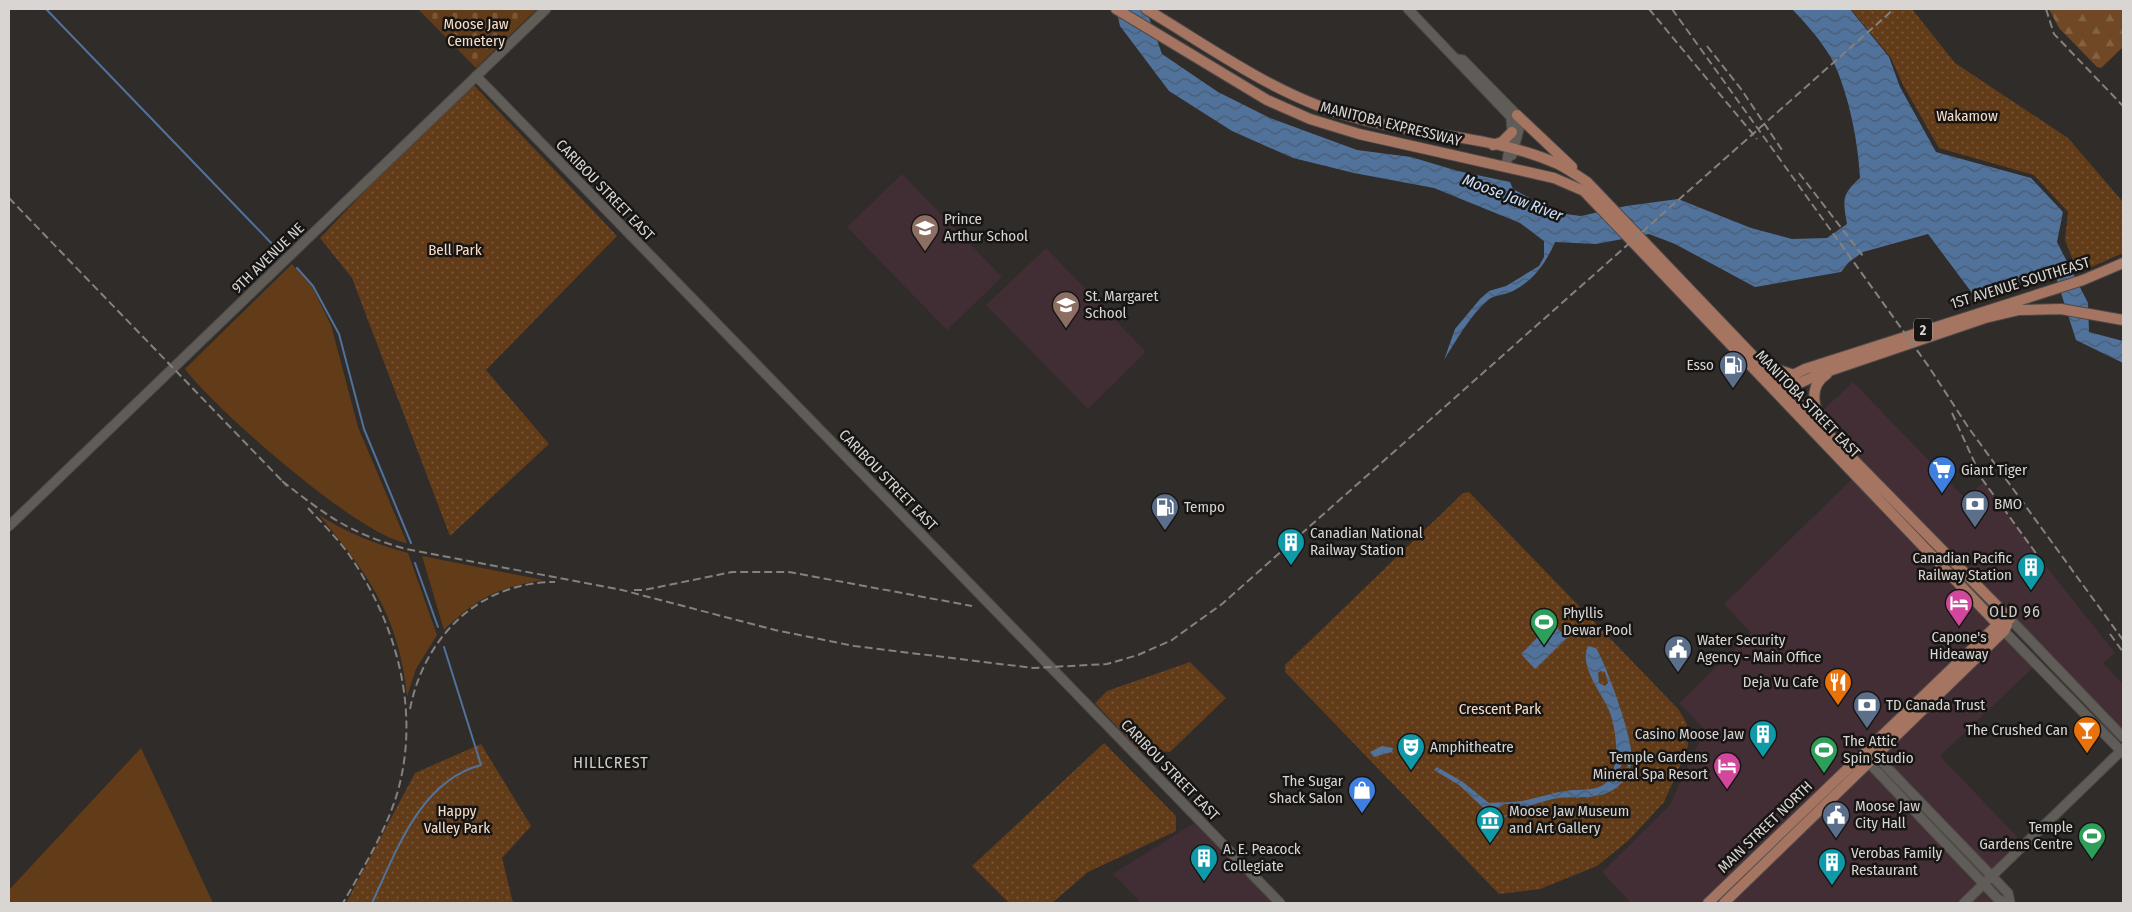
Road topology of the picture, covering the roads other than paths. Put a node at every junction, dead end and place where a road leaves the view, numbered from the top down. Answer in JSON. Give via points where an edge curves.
{"nodes":[{"id":1,"x":546,"y":9,"type":"edge"},
{"id":2,"x":1116,"y":9,"type":"edge"},
{"id":3,"x":1146,"y":9,"type":"edge"},
{"id":4,"x":1408,"y":9,"type":"edge"},
{"id":5,"x":1457,"y":59,"type":"junction"},
{"id":6,"x":476,"y":76,"type":"junction"},
{"id":7,"x":1517,"y":115,"type":"junction"},
{"id":8,"x":1512,"y":132,"type":"junction"},
{"id":9,"x":1492,"y":145,"type":"junction"},
{"id":10,"x":1511,"y":150,"type":"junction"},
{"id":11,"x":1506,"y":167,"type":"junction"},
{"id":12,"x":1588,"y":182,"type":"junction"},
{"id":13,"x":1594,"y":194,"type":"junction"},
{"id":14,"x":1648,"y":252,"type":"junction"},
{"id":15,"x":2123,"y":263,"type":"edge"},
{"id":16,"x":2123,"y":320,"type":"edge"},
{"id":17,"x":1761,"y":363,"type":"junction"},
{"id":18,"x":1836,"y":369,"type":"junction"},
{"id":19,"x":1794,"y":375,"type":"junction"},
{"id":20,"x":1780,"y":388,"type":"junction"},
{"id":21,"x":1823,"y":429,"type":"junction"},
{"id":22,"x":9,"y":526,"type":"edge"},
{"id":23,"x":2010,"y":619,"type":"junction"},
{"id":24,"x":2001,"y":627,"type":"junction"},
{"id":25,"x":2123,"y":737,"type":"edge"},
{"id":26,"x":1865,"y":751,"type":"junction"},
{"id":27,"x":2122,"y":751,"type":"edge"},
{"id":28,"x":1872,"y":759,"type":"junction"},
{"id":29,"x":1992,"y":876,"type":"junction"},
{"id":30,"x":1984,"y":883,"type":"junction"},
{"id":31,"x":1280,"y":903,"type":"edge"},
{"id":32,"x":1708,"y":903,"type":"edge"},
{"id":33,"x":1724,"y":903,"type":"edge"},
{"id":34,"x":1964,"y":903,"type":"edge"},
{"id":35,"x":2009,"y":903,"type":"edge"}],
"edges":[{"from":1,"to":6,"type":"street","name":"9TH AVENUE NE"},
{"from":2,"to":11,"type":"main road","name":"MANITOBA EXPRESSWAY","via":[[1268,100],[1310,119],[1359,134]]},
{"from":3,"to":9,"type":"main road","name":"MANITOBA EXPRESSWAY","via":[[1276,87],[1316,105],[1356,118]]},
{"from":4,"to":5,"type":"street"},
{"from":5,"to":7,"type":"street","via":[[1464,60]]},
{"from":5,"to":8,"type":"street","via":[[1511,117]]},
{"from":6,"to":22,"type":"street","name":"9TH AVENUE NE"},
{"from":6,"to":31,"type":"street","name":"CARIBOU STREET EAST"},
{"from":7,"to":10,"type":"street","via":[[1519,129]]},
{"from":7,"to":12,"type":"main road"},
{"from":8,"to":9,"type":"main road","via":[[1502,142]]},
{"from":8,"to":10,"type":"street"},
{"from":9,"to":10,"type":"main road","name":"MANITOBA EXPRESSWAY"},
{"from":10,"to":11,"type":"street"},
{"from":10,"to":12,"type":"main road","name":"MANITOBA EXPRESSWAY","via":[[1559,164]]},
{"from":11,"to":13,"type":"main road","name":"MANITOBA EXPRESSWAY","via":[[1554,178]]},
{"from":12,"to":13,"type":"main road","name":"MANITOBA EXPRESSWAY"},
{"from":13,"to":14,"type":"main road","name":"MANITOBA STREET EAST"},
{"from":14,"to":17,"type":"main road","name":"MANITOBA STREET EAST"},
{"from":14,"to":20,"type":"main road","name":"MANITOBA STREET EAST"},
{"from":15,"to":19,"type":"main road","name":"1ST AVENUE SOUTHEAST","number":"2","via":[[2091,278],[1954,320]]},
{"from":16,"to":18,"type":"main road","name":"1ST AVENUE SOUTHEAST","number":"2","via":[[2061,309],[2019,310],[1985,318]]},
{"from":17,"to":19,"type":"main road"},
{"from":17,"to":20,"type":"main road","name":"MANITOBA STREET EAST"},
{"from":18,"to":20,"type":"main road","name":"1ST AVENUE SOUTHEAST","number":"2"},
{"from":18,"to":21,"type":"main road","number":"2","via":[[1823,377],[1813,393]]},
{"from":19,"to":20,"type":"main road","name":"1ST AVENUE SOUTHEAST","number":"2"},
{"from":20,"to":21,"type":"main road","name":"MANITOBA STREET EAST","number":"2"},
{"from":20,"to":24,"type":"main road","name":"MANITOBA STREET EAST"},
{"from":21,"to":23,"type":"main road","name":"MANITOBA STREET EAST","number":"2"},
{"from":23,"to":24,"type":"main road","name":"MAIN STREET NORTH"},
{"from":23,"to":25,"type":"street"},
{"from":24,"to":26,"type":"main road","name":"MAIN STREET NORTH"},
{"from":24,"to":27,"type":"street"},
{"from":24,"to":28,"type":"main road","name":"MAIN STREET NORTH"},
{"from":26,"to":28,"type":"street"},
{"from":26,"to":32,"type":"main road","name":"MAIN STREET NORTH"},
{"from":27,"to":29,"type":"street"},
{"from":28,"to":29,"type":"street"},
{"from":28,"to":30,"type":"street"},
{"from":28,"to":33,"type":"main road","name":"MAIN STREET NORTH"},
{"from":29,"to":30,"type":"street"},
{"from":29,"to":35,"type":"street","via":[[2008,893]]},
{"from":30,"to":34,"type":"street"},
{"from":30,"to":35,"type":"street","via":[[2000,900]]}]}
